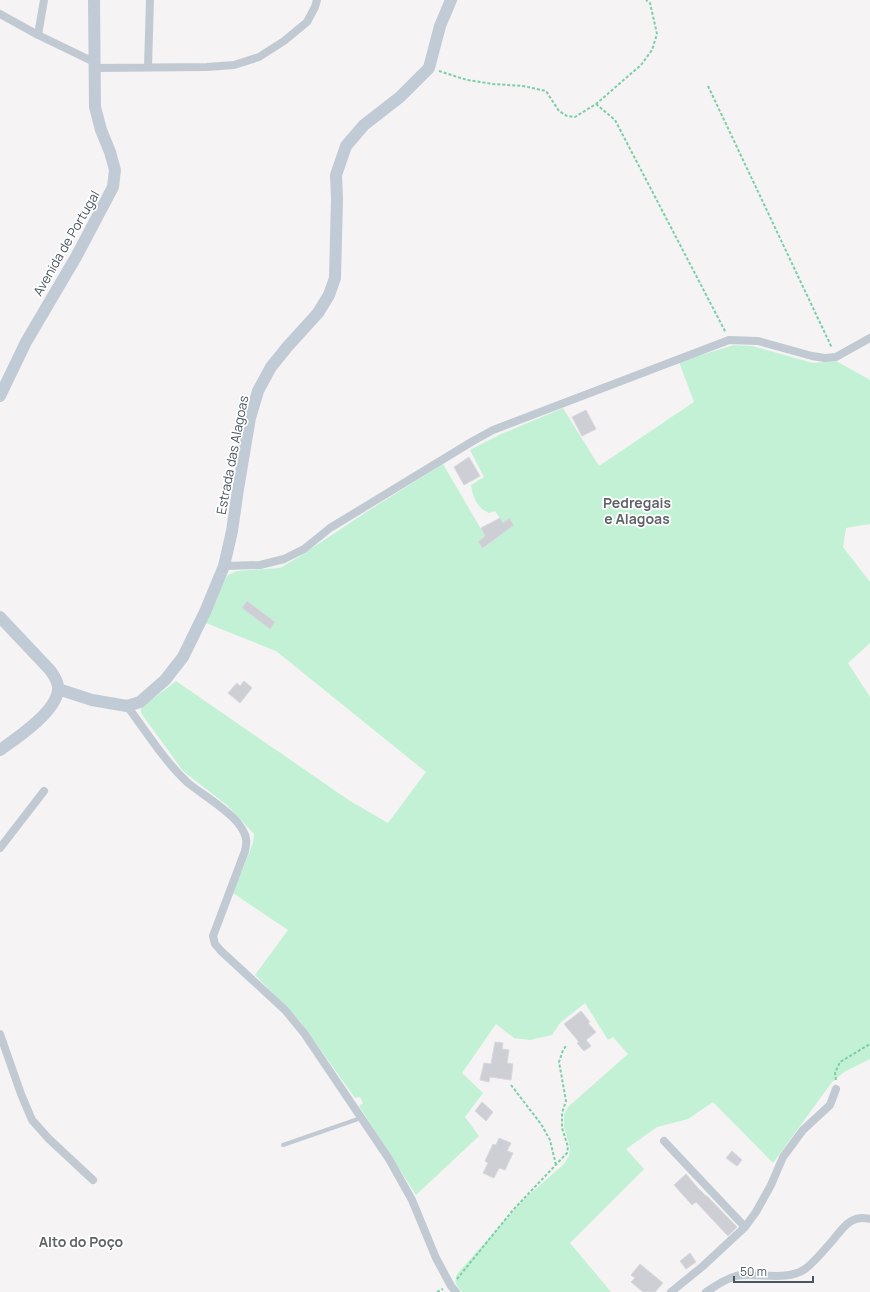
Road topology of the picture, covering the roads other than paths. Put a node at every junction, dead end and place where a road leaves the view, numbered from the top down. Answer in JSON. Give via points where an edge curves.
{"nodes":[{"id":1,"x":44,"y":0,"type":"edge"},
{"id":2,"x":94,"y":0,"type":"edge"},
{"id":3,"x":150,"y":0,"type":"edge"},
{"id":4,"x":317,"y":0,"type":"edge"},
{"id":5,"x":450,"y":0,"type":"edge"},
{"id":6,"x":0,"y":14,"type":"edge"},
{"id":7,"x":38,"y":35,"type":"junction"},
{"id":8,"x":95,"y":65,"type":"junction"},
{"id":9,"x":148,"y":67,"type":"junction"},
{"id":10,"x":870,"y":338,"type":"edge"},
{"id":11,"x":0,"y":396,"type":"edge"},
{"id":12,"x":224,"y":566,"type":"junction"},
{"id":13,"x":0,"y":617,"type":"edge"},
{"id":14,"x":58,"y":689,"type":"junction"},
{"id":15,"x":127,"y":706,"type":"junction"},
{"id":16,"x":0,"y":750,"type":"edge"},
{"id":17,"x":44,"y":791,"type":"dead end"},
{"id":18,"x":0,"y":848,"type":"edge"},
{"id":19,"x":0,"y":1034,"type":"edge"},
{"id":20,"x":836,"y":1089,"type":"road end"},
{"id":21,"x":362,"y":1118,"type":"junction"},
{"id":22,"x":664,"y":1141,"type":"dead end"},
{"id":23,"x":283,"y":1145,"type":"dead end"},
{"id":24,"x":92,"y":1180,"type":"dead end"},
{"id":25,"x":870,"y":1219,"type":"edge"},
{"id":26,"x":745,"y":1227,"type":"junction"},
{"id":27,"x":454,"y":1289,"type":"edge"},
{"id":28,"x":671,"y":1292,"type":"edge"},
{"id":29,"x":706,"y":1292,"type":"edge"}],
"edges":[{"from":1,"to":7,"type":"street"},
{"from":2,"to":8,"type":"street","name":"Avenida de Portugal"},
{"from":3,"to":9,"type":"street"},
{"from":4,"to":9,"type":"street","via":[[307,22],[259,57],[234,65]]},
{"from":5,"to":12,"type":"street","name":"Estrada das Alagoas","via":[[429,68],[400,97],[364,125],[346,146],[336,175],[335,278],[329,295],[318,313],[271,368],[258,391],[250,418]]},
{"from":6,"to":7,"type":"street"},
{"from":7,"to":8,"type":"street"},
{"from":8,"to":9,"type":"street"},
{"from":8,"to":11,"type":"street","name":"Avenida de Portugal","via":[[95,107],[115,170],[113,187],[26,342]]},
{"from":10,"to":12,"type":"street","via":[[836,357],[825,358],[758,341],[730,340],[493,430],[330,528],[304,549],[284,559],[260,565]]},
{"from":12,"to":15,"type":"street","name":"Estrada das Alagoas","via":[[183,657],[164,680],[140,702]]},
{"from":13,"to":14,"type":"street","via":[[50,670],[56,678]]},
{"from":14,"to":15,"type":"street","via":[[92,700]]},
{"from":14,"to":16,"type":"street","via":[[55,699],[36,722]]},
{"from":15,"to":21,"type":"street","via":[[170,763],[188,782],[238,822],[246,836],[245,851],[213,936],[216,944],[285,1010],[304,1033]]},
{"from":17,"to":18,"type":"street"},
{"from":19,"to":24,"type":"street","via":[[32,1120]]},
{"from":20,"to":26,"type":"street","via":[[830,1105],[803,1130],[783,1157],[771,1185]]},
{"from":21,"to":23,"type":"lane"},
{"from":21,"to":27,"type":"street","via":[[412,1200],[436,1258]]},
{"from":22,"to":26,"type":"street"},
{"from":25,"to":29,"type":"street","via":[[854,1220],[845,1225],[833,1241],[800,1272],[736,1276]]},
{"from":26,"to":28,"type":"street"}]}
